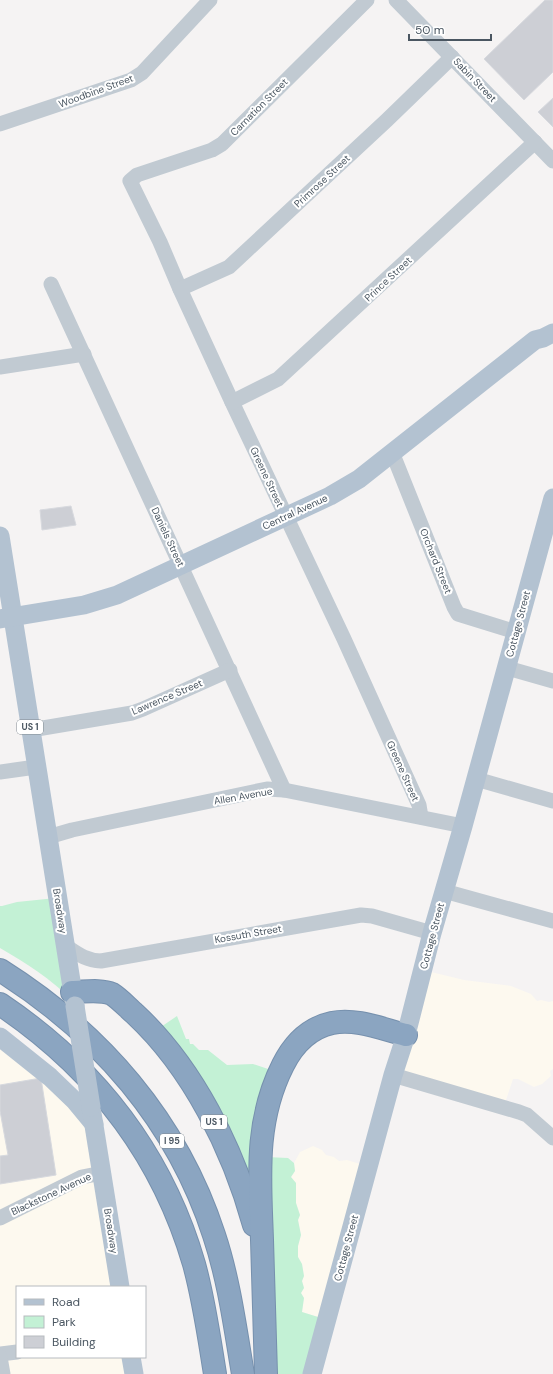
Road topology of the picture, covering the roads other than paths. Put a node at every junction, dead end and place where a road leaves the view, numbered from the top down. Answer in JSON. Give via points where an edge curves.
{"nodes":[{"id":1,"x":210,"y":0,"type":"edge"},
{"id":2,"x":367,"y":0,"type":"edge"},
{"id":3,"x":396,"y":0,"type":"edge"},
{"id":4,"x":452,"y":56,"type":"junction"},
{"id":5,"x":0,"y":124,"type":"edge"},
{"id":6,"x":535,"y":142,"type":"junction"},
{"id":7,"x":553,"y":161,"type":"edge"},
{"id":8,"x":130,"y":181,"type":"joint"},
{"id":9,"x":51,"y":284,"type":"dead end"},
{"id":10,"x":180,"y":289,"type":"junction"},
{"id":11,"x":553,"y":324,"type":"edge"},
{"id":12,"x":553,"y":333,"type":"edge"},
{"id":13,"x":535,"y":340,"type":"junction"},
{"id":14,"x":84,"y":354,"type":"junction"},
{"id":15,"x":0,"y":367,"type":"edge"},
{"id":16,"x":232,"y":402,"type":"junction"},
{"id":17,"x":392,"y":452,"type":"junction"},
{"id":18,"x":553,"y":498,"type":"edge"},
{"id":19,"x":285,"y":517,"type":"junction"},
{"id":20,"x":0,"y":536,"type":"edge"},
{"id":21,"x":181,"y":565,"type":"junction"},
{"id":22,"x":6,"y":618,"type":"edge"},
{"id":23,"x":516,"y":632,"type":"junction"},
{"id":24,"x":507,"y":668,"type":"junction"},
{"id":25,"x":230,"y":670,"type":"junction"},
{"id":26,"x":553,"y":681,"type":"edge"},
{"id":27,"x":31,"y":730,"type":"junction"},
{"id":28,"x":36,"y":766,"type":"junction"},
{"id":29,"x":0,"y":772,"type":"edge"},
{"id":30,"x":476,"y":780,"type":"junction"},
{"id":31,"x":284,"y":790,"type":"junction"},
{"id":32,"x":553,"y":801,"type":"edge"},
{"id":33,"x":421,"y":817,"type":"junction"},
{"id":34,"x":463,"y":826,"type":"junction"},
{"id":35,"x":48,"y":837,"type":"junction"},
{"id":36,"x":444,"y":891,"type":"junction"},
{"id":37,"x":553,"y":921,"type":"edge"},
{"id":38,"x":432,"y":933,"type":"junction"},
{"id":39,"x":66,"y":946,"type":"junction"},
{"id":40,"x":0,"y":970,"type":"edge"},
{"id":41,"x":73,"y":999,"type":"junction"},
{"id":42,"x":0,"y":1004,"type":"edge"},
{"id":43,"x":406,"y":1035,"type":"junction"},
{"id":44,"x":0,"y":1037,"type":"edge"},
{"id":45,"x":393,"y":1075,"type":"junction"},
{"id":46,"x":93,"y":1116,"type":"junction"},
{"id":47,"x":553,"y":1138,"type":"edge"},
{"id":48,"x":102,"y":1173,"type":"junction"},
{"id":49,"x":0,"y":1218,"type":"edge"},
{"id":50,"x":262,"y":1262,"type":"junction"},
{"id":51,"x":120,"y":1286,"type":"edge"},
{"id":52,"x":16,"y":1352,"type":"edge"},
{"id":53,"x":0,"y":1356,"type":"edge"},
{"id":54,"x":131,"y":1358,"type":"edge"},
{"id":55,"x":3,"y":1374,"type":"edge"},
{"id":56,"x":134,"y":1374,"type":"edge"},
{"id":57,"x":215,"y":1374,"type":"edge"},
{"id":58,"x":243,"y":1374,"type":"edge"},
{"id":59,"x":266,"y":1374,"type":"edge"},
{"id":60,"x":312,"y":1374,"type":"edge"}],
"edges":[{"from":1,"to":5,"type":"street","name":"Woodbine Street","via":[[137,77]]},
{"from":2,"to":8,"type":"street","name":"Carnation Street","via":[[222,144],[212,150],[137,175]]},
{"from":3,"to":4,"type":"street","name":"Sabin Street"},
{"from":4,"to":6,"type":"street","name":"Sabin Street"},
{"from":4,"to":10,"type":"street","name":"Primrose Street","via":[[229,267]]},
{"from":6,"to":7,"type":"street","name":"Sabin Street"},
{"from":6,"to":16,"type":"street","name":"Prince Street","via":[[278,379]]},
{"from":8,"to":10,"type":"street","name":"Greene Street"},
{"from":9,"to":14,"type":"street","name":"Daniels Street"},
{"from":10,"to":16,"type":"street","name":"Greene Street"},
{"from":11,"to":13,"type":"main road"},
{"from":12,"to":13,"type":"main road","name":"Central Avenue"},
{"from":13,"to":17,"type":"main road","name":"Central Avenue"},
{"from":14,"to":15,"type":"street"},
{"from":14,"to":21,"type":"street","name":"Daniels Street"},
{"from":16,"to":19,"type":"street","name":"Greene Street"},
{"from":17,"to":19,"type":"main road","name":"Central Avenue","via":[[344,488]]},
{"from":17,"to":23,"type":"street","name":"Orchard Street","via":[[458,614]]},
{"from":18,"to":23,"type":"main road","name":"Cottage Street"},
{"from":19,"to":21,"type":"main road","name":"Central Avenue"},
{"from":19,"to":33,"type":"street","name":"Greene Street","via":[[344,639],[419,805]]},
{"from":20,"to":22,"type":"main road","name":"Broadway","number":"US 1"},
{"from":21,"to":22,"type":"main road","name":"Central Avenue","via":[[99,602]]},
{"from":21,"to":25,"type":"street","name":"Daniels Street"},
{"from":22,"to":27,"type":"main road","name":"Broadway","number":"US 1"},
{"from":23,"to":24,"type":"main road","name":"Cottage Street"},
{"from":24,"to":26,"type":"street"},
{"from":24,"to":30,"type":"main road","name":"Cottage Street"},
{"from":25,"to":27,"type":"street","name":"Lawrence Street","via":[[132,713]]},
{"from":25,"to":31,"type":"street","name":"Daniels Street"},
{"from":27,"to":28,"type":"main road","name":"Broadway","number":"US 1"},
{"from":28,"to":29,"type":"street"},
{"from":28,"to":35,"type":"main road","name":"Broadway","number":"US 1"},
{"from":30,"to":32,"type":"street"},
{"from":30,"to":34,"type":"main road","name":"Cottage Street"},
{"from":31,"to":33,"type":"street","name":"Allen Avenue"},
{"from":31,"to":35,"type":"street","name":"Allen Avenue","via":[[267,789]]},
{"from":33,"to":34,"type":"street","name":"Allen Avenue"},
{"from":34,"to":36,"type":"main road","name":"Cottage Street"},
{"from":35,"to":39,"type":"main road","name":"Broadway","number":"US 1"},
{"from":36,"to":37,"type":"street"},
{"from":36,"to":38,"type":"main road","name":"Cottage Street"},
{"from":38,"to":39,"type":"street","name":"Kossuth Street","via":[[361,915],[101,961],[82,957]]},
{"from":38,"to":43,"type":"main road","name":"Cottage Street"},
{"from":39,"to":41,"type":"main road","name":"Broadway","number":"US 1"},
{"from":40,"to":58,"type":"highway","number":"I 95","via":[[47,1002],[93,1042],[135,1087],[170,1138],[200,1197],[215,1235],[228,1287]]},
{"from":41,"to":46,"type":"main road","name":"Broadway","number":"US 1","bridge":true},
{"from":41,"to":50,"type":"highway","number":"US 1","via":[[100,992],[112,995],[142,1021],[185,1074],[209,1113],[232,1160],[248,1205]]},
{"from":42,"to":57,"type":"highway","number":"I 95","via":[[46,1038],[91,1080],[148,1156],[167,1192],[188,1246],[199,1284]]},
{"from":43,"to":45,"type":"main road","name":"Cottage Street"},
{"from":43,"to":50,"type":"highway","via":[[358,1023],[332,1023],[308,1033],[289,1055],[271,1093],[262,1132]]},
{"from":44,"to":46,"type":"main road"},
{"from":45,"to":47,"type":"street","via":[[527,1115]]},
{"from":45,"to":60,"type":"main road","name":"Cottage Street"},
{"from":46,"to":48,"type":"main road","name":"Broadway","number":"US 1"},
{"from":48,"to":49,"type":"street","name":"Blackstone Avenue","via":[[82,1178]]},
{"from":48,"to":51,"type":"main road","name":"Broadway","number":"US 1"},
{"from":50,"to":59,"type":"highway","number":"US 1"},
{"from":52,"to":53,"type":"street"},
{"from":53,"to":55,"type":"street"},
{"from":54,"to":56,"type":"main road"}]}
